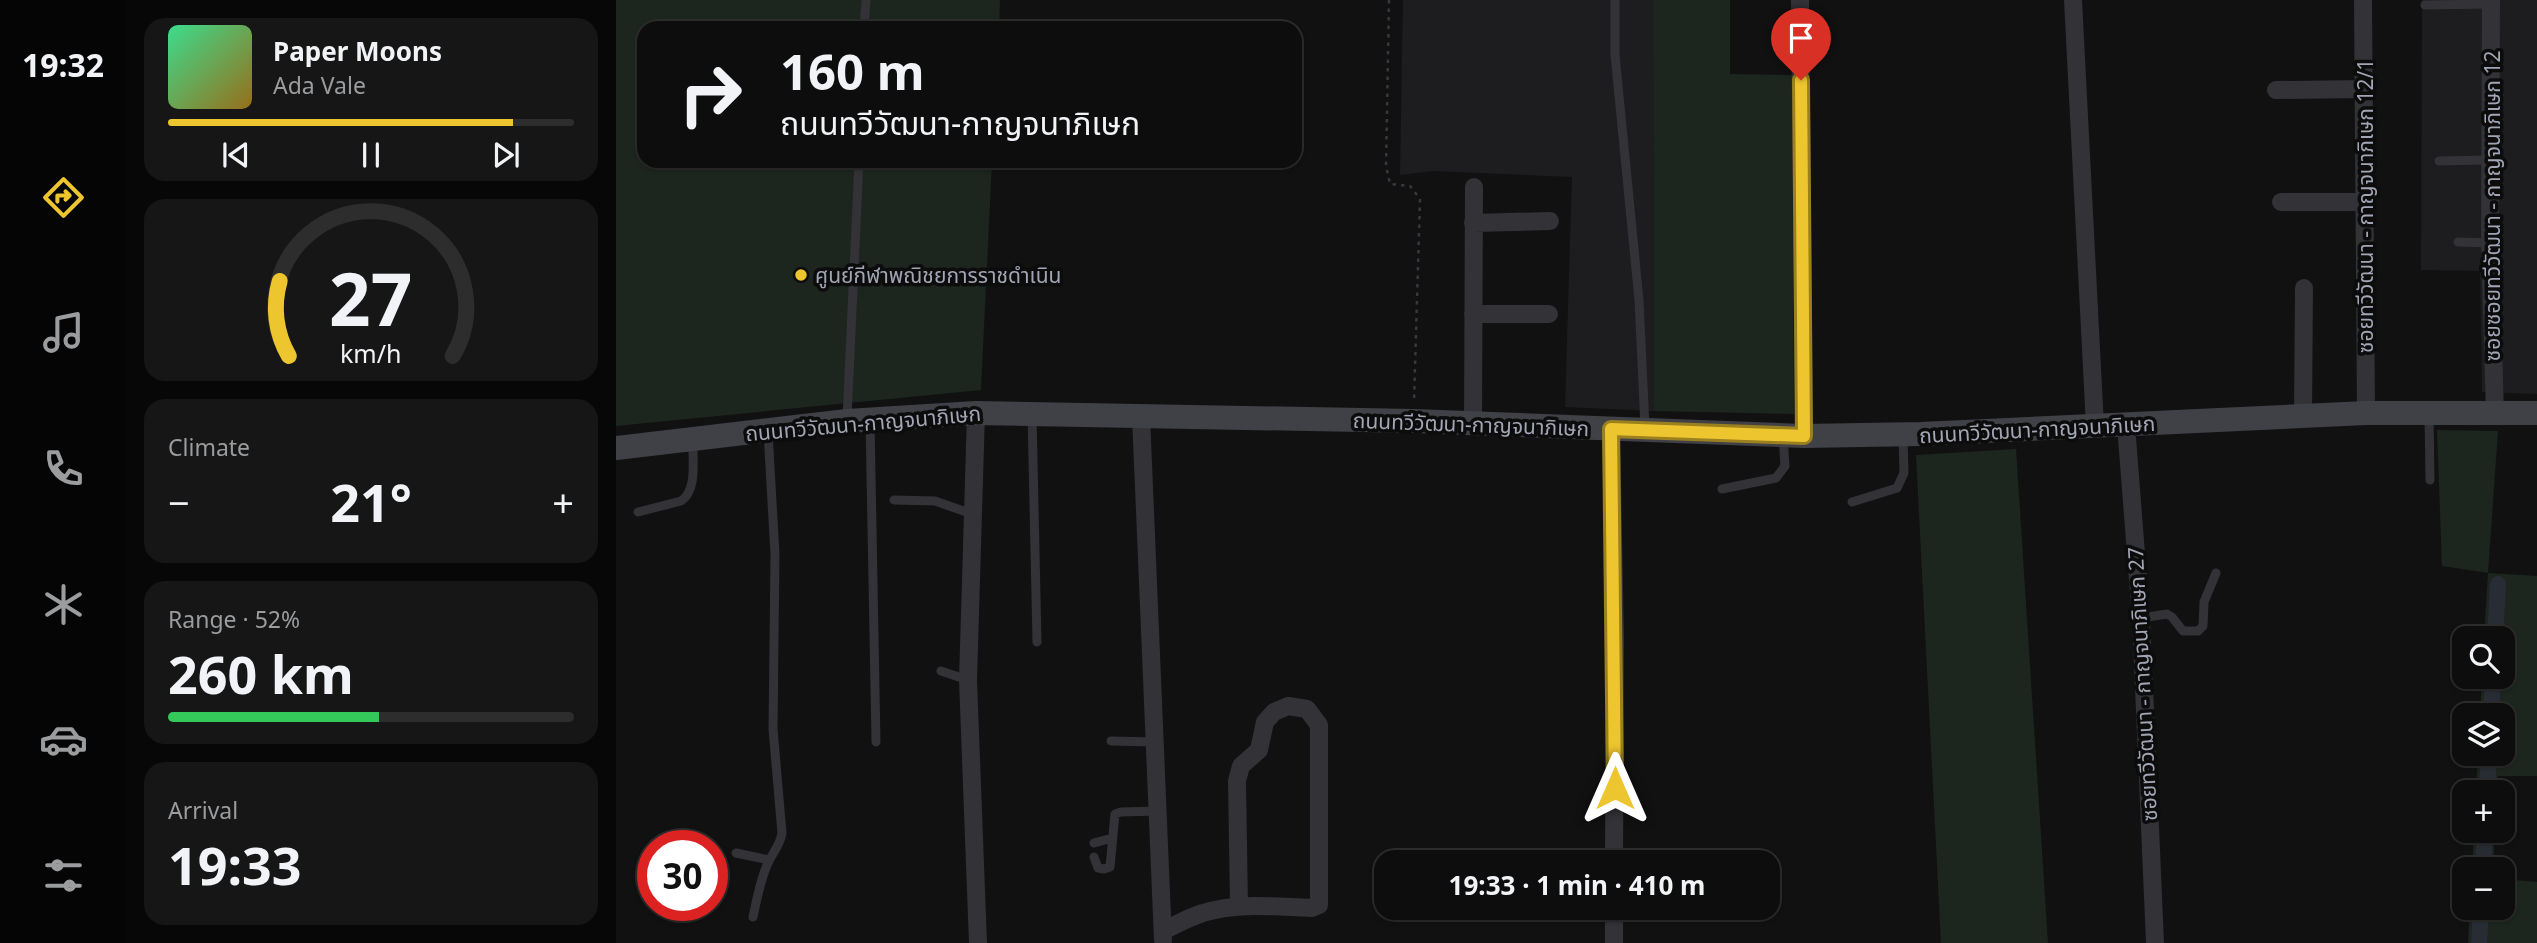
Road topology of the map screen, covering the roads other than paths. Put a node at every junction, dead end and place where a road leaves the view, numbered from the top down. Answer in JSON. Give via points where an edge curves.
{"nodes":[{"id":1,"x":866,"y":0,"type":"edge"},
{"id":2,"x":1615,"y":0,"type":"edge"},
{"id":3,"x":1800,"y":0,"type":"edge"},
{"id":4,"x":2073,"y":0,"type":"edge"},
{"id":5,"x":2363,"y":0,"type":"edge"},
{"id":6,"x":2491,"y":2,"type":"edge"},
{"id":7,"x":2426,"y":5,"type":"dead end"},
{"id":8,"x":864,"y":21,"type":"edge"},
{"id":9,"x":2364,"y":89,"type":"junction"},
{"id":10,"x":2276,"y":90,"type":"dead end"},
{"id":11,"x":2489,"y":160,"type":"junction"},
{"id":12,"x":2439,"y":161,"type":"dead end"},
{"id":13,"x":859,"y":168,"type":"edge"},
{"id":14,"x":1474,"y":187,"type":"dead end"},
{"id":15,"x":2281,"y":202,"type":"dead end"},
{"id":16,"x":2365,"y":202,"type":"junction"},
{"id":17,"x":1550,"y":221,"type":"dead end"},
{"id":18,"x":1473,"y":223,"type":"junction"},
{"id":19,"x":2458,"y":242,"type":"dead end"},
{"id":20,"x":2490,"y":243,"type":"junction"},
{"id":21,"x":2304,"y":288,"type":"dead end"},
{"id":22,"x":1473,"y":314,"type":"junction"},
{"id":23,"x":1549,"y":314,"type":"dead end"},
{"id":24,"x":2430,"y":411,"type":"junction"},
{"id":25,"x":1032,"y":412,"type":"junction"},
{"id":26,"x":976,"y":413,"type":"junction"},
{"id":27,"x":2366,"y":413,"type":"junction"},
{"id":28,"x":2495,"y":413,"type":"junction"},
{"id":29,"x":2537,"y":413,"type":"edge"},
{"id":30,"x":1141,"y":416,"type":"junction"},
{"id":31,"x":2303,"y":416,"type":"junction"},
{"id":32,"x":859,"y":420,"type":"junction"},
{"id":33,"x":1473,"y":423,"type":"junction"},
{"id":34,"x":2126,"y":425,"type":"junction"},
{"id":35,"x":2095,"y":426,"type":"junction"},
{"id":36,"x":1611,"y":429,"type":"junction"},
{"id":37,"x":768,"y":430,"type":"junction"},
{"id":38,"x":1645,"y":430,"type":"junction"},
{"id":39,"x":1794,"y":435,"type":"junction"},
{"id":40,"x":1903,"y":435,"type":"junction"},
{"id":41,"x":693,"y":439,"type":"junction"},
{"id":42,"x":616,"y":448,"type":"edge"},
{"id":43,"x":2430,"y":480,"type":"dead end"},
{"id":44,"x":1722,"y":489,"type":"dead end"},
{"id":45,"x":894,"y":500,"type":"dead end"},
{"id":46,"x":1852,"y":502,"type":"dead end"},
{"id":47,"x":638,"y":512,"type":"dead end"},
{"id":48,"x":972,"y":514,"type":"junction"},
{"id":49,"x":2216,"y":573,"type":"dead end"},
{"id":50,"x":2141,"y":618,"type":"junction"},
{"id":51,"x":1037,"y":642,"type":"dead end"},
{"id":52,"x":941,"y":671,"type":"dead end"},
{"id":53,"x":968,"y":680,"type":"junction"},
{"id":54,"x":876,"y":741,"type":"dead end"},
{"id":55,"x":1111,"y":741,"type":"dead end"},
{"id":56,"x":1155,"y":742,"type":"junction"},
{"id":57,"x":1157,"y":811,"type":"junction"},
{"id":58,"x":1112,"y":838,"type":"junction"},
{"id":59,"x":1094,"y":843,"type":"dead end"},
{"id":60,"x":1614,"y":850,"type":"edge"},
{"id":61,"x":736,"y":853,"type":"dead end"},
{"id":62,"x":1094,"y":856,"type":"dead end"},
{"id":63,"x":769,"y":860,"type":"junction"},
{"id":64,"x":1239,"y":906,"type":"junction"},
{"id":65,"x":753,"y":917,"type":"dead end"},
{"id":66,"x":1614,"y":920,"type":"edge"},
{"id":67,"x":1163,"y":937,"type":"edge"},
{"id":68,"x":978,"y":943,"type":"edge"},
{"id":69,"x":1614,"y":943,"type":"edge"},
{"id":70,"x":2155,"y":943,"type":"edge"}],
"edges":[{"from":1,"to":8,"type":"lane"},
{"from":2,"to":38,"type":"lane","via":[[1615,55],[1639,300]]},
{"from":3,"to":39,"type":"street"},
{"from":4,"to":35,"type":"street"},
{"from":5,"to":9,"type":"street","name":"ซอยทวีวัฒนา - กาญจนาภิเษก 12/1"},
{"from":6,"to":7,"type":"lane"},
{"from":6,"to":11,"type":"street","name":"ซอยซอยทวีวัฒนา - กาญจนาภิเษก 12"},
{"from":9,"to":10,"type":"street"},
{"from":9,"to":16,"type":"street","name":"ซอยทวีวัฒนา - กาญจนาภิเษก 12/1"},
{"from":11,"to":12,"type":"lane"},
{"from":11,"to":20,"type":"street","name":"ซอยซอยทวีวัฒนา - กาญจนาภิเษก 12"},
{"from":13,"to":32,"type":"lane"},
{"from":14,"to":18,"type":"street"},
{"from":15,"to":16,"type":"street"},
{"from":16,"to":27,"type":"street","name":"ซอยทวีวัฒนา - กาญจนาภิเษก 12/1"},
{"from":17,"to":18,"type":"street"},
{"from":18,"to":22,"type":"street"},
{"from":19,"to":20,"type":"lane"},
{"from":20,"to":28,"type":"street","name":"ซอยซอยทวีวัฒนา - กาญจนาภิเษก 12"},
{"from":21,"to":31,"type":"street"},
{"from":22,"to":23,"type":"street"},
{"from":22,"to":33,"type":"street"},
{"from":24,"to":27,"type":"street","name":"ถนนทวีวัฒนา-กาญจนาภิเษก"},
{"from":24,"to":28,"type":"street","name":"ถนนทวีวัฒนา-กาญจนาภิเษก"},
{"from":24,"to":43,"type":"lane"},
{"from":25,"to":26,"type":"street","name":"ถนนทวีวัฒนา-กาญจนาภิเษก"},
{"from":25,"to":30,"type":"street","name":"ถนนทวีวัฒนา-กาญจนาภิเษก"},
{"from":25,"to":51,"type":"lane"},
{"from":26,"to":32,"type":"street","name":"ถนนทวีวัฒนา-กาญจนาภิเษก"},
{"from":26,"to":48,"type":"street"},
{"from":27,"to":31,"type":"street","name":"ถนนทวีวัฒนา-กาญจนาภิเษก"},
{"from":28,"to":29,"type":"street","name":"ถนนทวีวัฒนา-กาญจนาภิเษก"},
{"from":30,"to":33,"type":"street","name":"ถนนทวีวัฒนา-กาญจนาภิเษก"},
{"from":30,"to":56,"type":"street"},
{"from":31,"to":34,"type":"street","name":"ถนนทวีวัฒนา-กาญจนาภิเษก"},
{"from":32,"to":37,"type":"street","name":"ถนนทวีวัฒนา-กาญจนาภิเษก"},
{"from":32,"to":54,"type":"lane"},
{"from":33,"to":36,"type":"street","name":"ถนนทวีวัฒนา-กาญจนาภิเษก"},
{"from":34,"to":35,"type":"street","name":"ถนนทวีวัฒนา-กาญจนาภิเษก"},
{"from":34,"to":50,"type":"street","name":"ซอยทวีวัฒนา - กาญจนาภิเษก 27"},
{"from":35,"to":40,"type":"street","name":"ถนนทวีวัฒนา-กาญจนาภิเษก"},
{"from":36,"to":38,"type":"street","name":"ถนนทวีวัฒนา-กาญจนาภิเษก"},
{"from":36,"to":60,"type":"street"},
{"from":37,"to":41,"type":"street","name":"ถนนทวีวัฒนา-กาญจนาภิเษก"},
{"from":37,"to":63,"type":"lane","via":[[775,554],[773,729],[782,833]]},
{"from":38,"to":39,"type":"street","name":"ถนนทวีวัฒนา-กาญจนาภิเษก"},
{"from":39,"to":40,"type":"street","name":"ถนนทวีวัฒนา-กาญจนาภิเษก"},
{"from":39,"to":44,"type":"lane","via":[[1785,466],[1776,478]]},
{"from":40,"to":46,"type":"lane","via":[[1904,473],[1897,488]]},
{"from":41,"to":42,"type":"street","name":"ถนนทวีวัฒนา-กาญจนาภิเษก"},
{"from":41,"to":47,"type":"lane","via":[[687,497]]},
{"from":45,"to":48,"type":"lane","via":[[935,501]]},
{"from":48,"to":53,"type":"street"},
{"from":49,"to":50,"type":"lane","via":[[2198,631],[2183,631],[2167,614]]},
{"from":50,"to":70,"type":"street","name":"ซอยทวีวัฒนา - กาญจนาภิเษก 27"},
{"from":52,"to":53,"type":"lane"},
{"from":53,"to":68,"type":"street"},
{"from":55,"to":56,"type":"lane"},
{"from":56,"to":57,"type":"street"},
{"from":57,"to":58,"type":"lane","via":[[1115,814]]},
{"from":57,"to":67,"type":"street"},
{"from":58,"to":59,"type":"lane"},
{"from":58,"to":62,"type":"lane","via":[[1110,867],[1098,868]]},
{"from":61,"to":63,"type":"lane"},
{"from":63,"to":65,"type":"lane"},
{"from":64,"to":64,"type":"street","via":[[1319,905],[1319,725],[1307,709],[1288,706],[1274,712],[1265,722],[1259,750],[1241,766],[1237,781]]},
{"from":64,"to":67,"type":"street","via":[[1201,913]]},
{"from":66,"to":69,"type":"street"}]}
